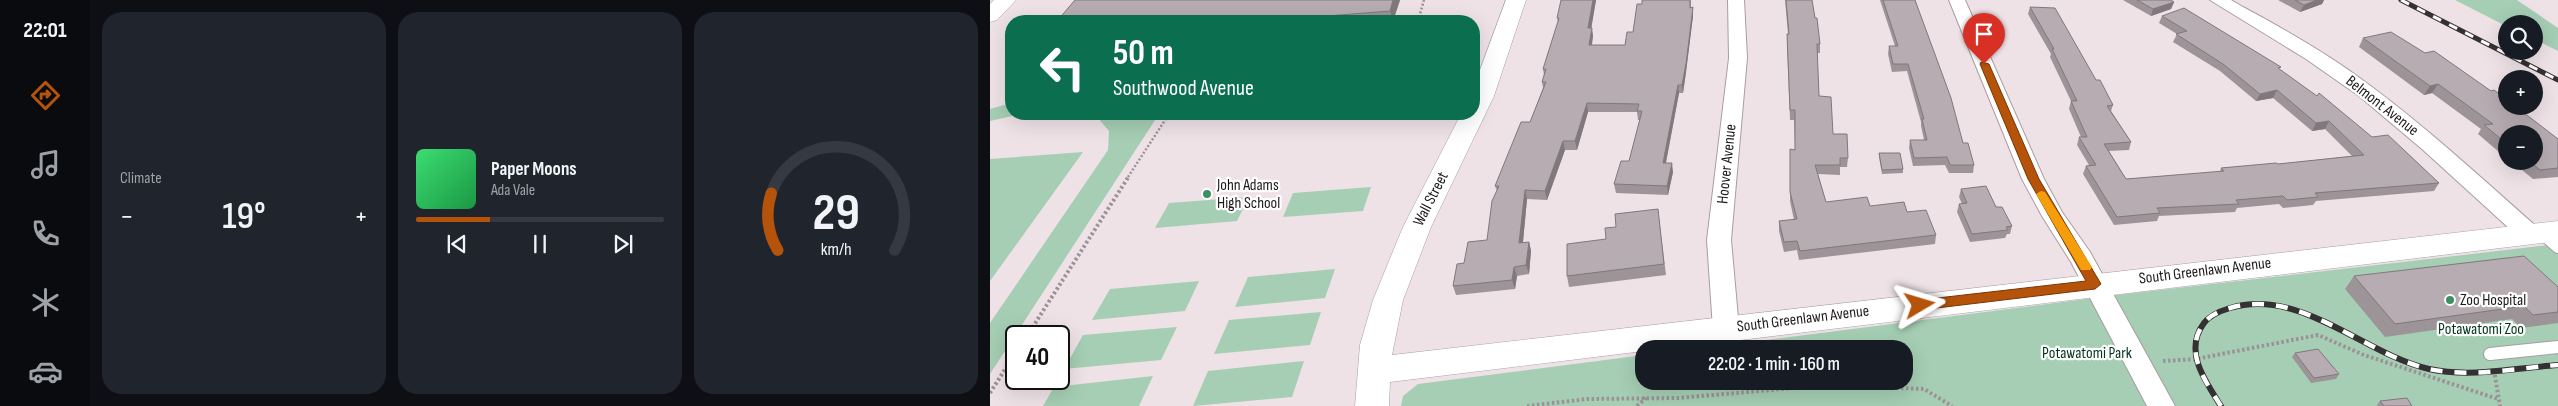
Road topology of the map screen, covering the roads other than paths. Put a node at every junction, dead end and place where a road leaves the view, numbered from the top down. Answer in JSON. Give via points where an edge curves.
{"nodes":[{"id":1,"x":1516,"y":0,"type":"edge"},
{"id":2,"x":1736,"y":0,"type":"edge"},
{"id":3,"x":1957,"y":0,"type":"edge"},
{"id":4,"x":2218,"y":0,"type":"edge"},
{"id":5,"x":1480,"y":100,"type":"edge"},
{"id":6,"x":1470,"y":120,"type":"edge"},
{"id":7,"x":2547,"y":236,"type":"edge"},
{"id":8,"x":2095,"y":284,"type":"junction"},
{"id":9,"x":1726,"y":329,"type":"junction"},
{"id":10,"x":2558,"y":348,"type":"edge"},
{"id":11,"x":2490,"y":354,"type":"road end"},
{"id":12,"x":1376,"y":370,"type":"junction"},
{"id":13,"x":1372,"y":406,"type":"edge"},
{"id":14,"x":2160,"y":406,"type":"edge"}],
"edges":[{"from":1,"to":5,"type":"street","name":"Wall Street"},
{"from":2,"to":9,"type":"street","name":"Hoover Avenue","via":[[1738,58],[1719,240]]},
{"from":3,"to":8,"type":"street","via":[[2033,179]]},
{"from":4,"to":7,"type":"street","name":"Belmont Avenue","via":[[2302,48],[2365,91]]},
{"from":6,"to":12,"type":"street","name":"Wall Street","via":[[1417,227],[1388,300],[1376,345]]},
{"from":7,"to":8,"type":"street","name":"South Greenlawn Avenue"},
{"from":8,"to":9,"type":"street","name":"South Greenlawn Avenue"},
{"from":8,"to":14,"type":"street"},
{"from":9,"to":12,"type":"street","name":"South Greenlawn Avenue"},
{"from":10,"to":11,"type":"lane"},
{"from":12,"to":13,"type":"street","name":"Wall Street"}]}
